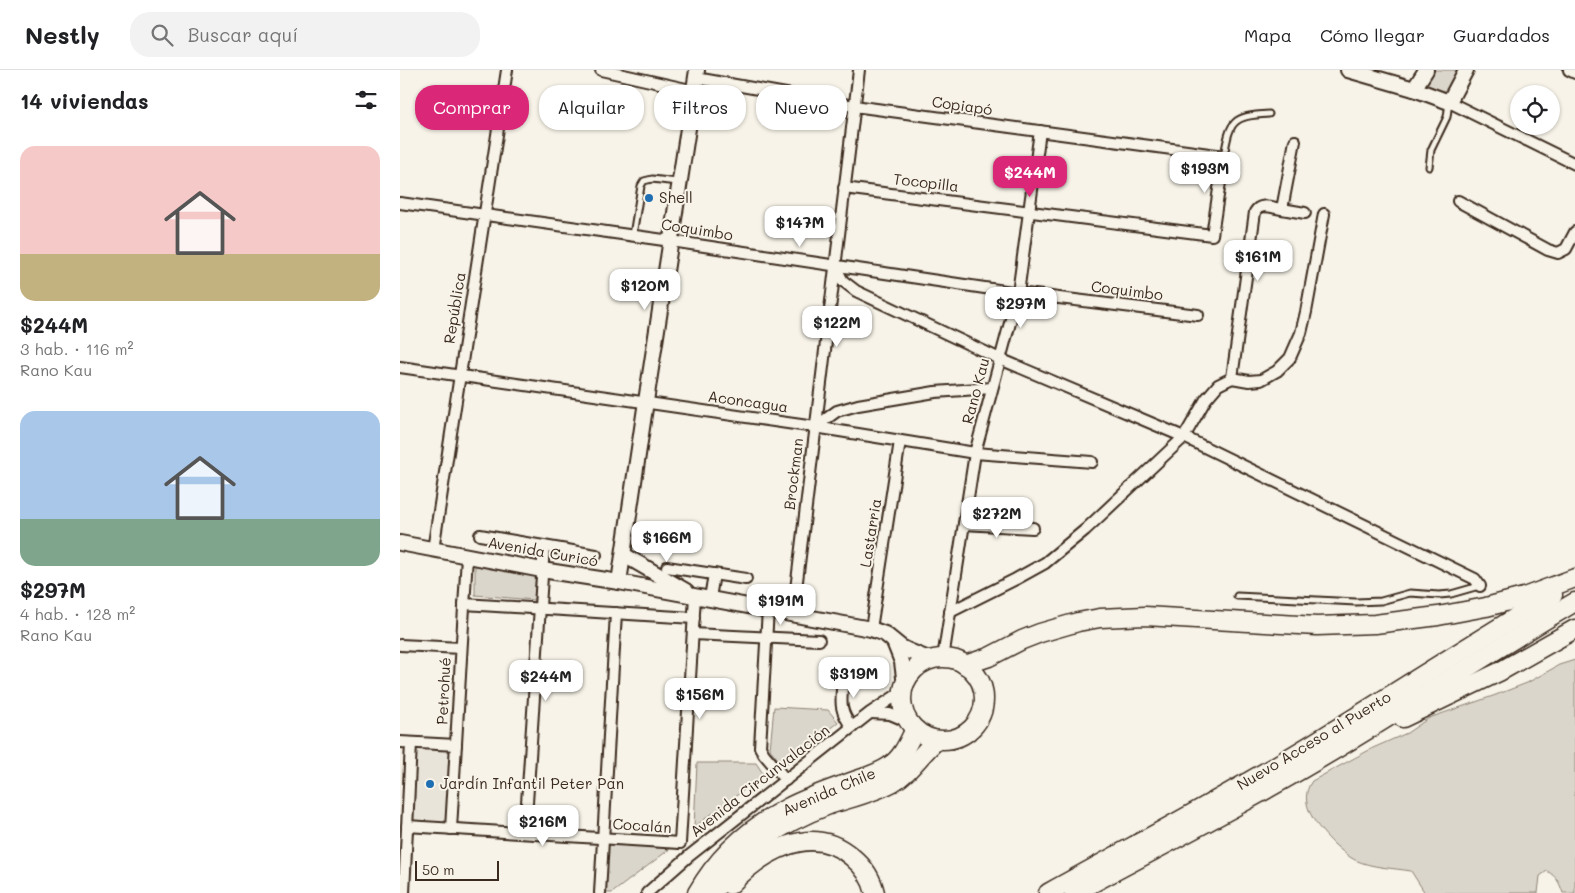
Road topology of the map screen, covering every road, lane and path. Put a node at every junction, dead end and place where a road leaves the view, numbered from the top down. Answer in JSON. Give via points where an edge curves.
{"nodes":[{"id":1,"x":507,"y":70,"type":"edge"},
{"id":2,"x":601,"y":70,"type":"edge"},
{"id":3,"x":859,"y":70,"type":"edge"},
{"id":4,"x":1348,"y":70,"type":"edge"},
{"id":5,"x":1426,"y":70,"type":"edge"},
{"id":6,"x":1466,"y":70,"type":"edge"},
{"id":7,"x":1569,"y":70,"type":"edge"},
{"id":8,"x":1575,"y":73,"type":"edge"},
{"id":9,"x":1381,"y":74,"type":"edge"},
{"id":10,"x":696,"y":80,"type":"edge"},
{"id":11,"x":1414,"y":89,"type":"junction"},
{"id":12,"x":1450,"y":102,"type":"junction"},
{"id":13,"x":854,"y":106,"type":"junction"},
{"id":14,"x":1269,"y":114,"type":"dead end"},
{"id":15,"x":1040,"y":132,"type":"junction"},
{"id":16,"x":1295,"y":141,"type":"dead end"},
{"id":17,"x":1224,"y":156,"type":"junction"},
{"id":18,"x":1575,"y":164,"type":"edge"},
{"id":19,"x":1429,"y":167,"type":"dead end"},
{"id":20,"x":680,"y":183,"type":"junction"},
{"id":21,"x":844,"y":188,"type":"junction"},
{"id":22,"x":1458,"y":200,"type":"dead end"},
{"id":23,"x":400,"y":203,"type":"edge"},
{"id":24,"x":1282,"y":209,"type":"junction"},
{"id":25,"x":1029,"y":211,"type":"junction"},
{"id":26,"x":1306,"y":213,"type":"dead end"},
{"id":27,"x":1324,"y":214,"type":"dead end"},
{"id":28,"x":485,"y":215,"type":"junction"},
{"id":29,"x":1575,"y":232,"type":"edge"},
{"id":30,"x":633,"y":236,"type":"junction"},
{"id":31,"x":671,"y":241,"type":"junction"},
{"id":32,"x":835,"y":266,"type":"junction"},
{"id":33,"x":1018,"y":293,"type":"junction"},
{"id":34,"x":1198,"y":315,"type":"dead end"},
{"id":35,"x":1000,"y":359,"type":"junction"},
{"id":36,"x":400,"y":367,"type":"edge"},
{"id":37,"x":460,"y":376,"type":"junction"},
{"id":38,"x":1232,"y":378,"type":"junction"},
{"id":39,"x":992,"y":388,"type":"junction"},
{"id":40,"x":646,"y":402,"type":"junction"},
{"id":41,"x":815,"y":427,"type":"junction"},
{"id":42,"x":1184,"y":437,"type":"junction"},
{"id":43,"x":900,"y":441,"type":"junction"},
{"id":44,"x":975,"y":453,"type":"junction"},
{"id":45,"x":1092,"y":462,"type":"dead end"},
{"id":46,"x":964,"y":524,"type":"junction"},
{"id":47,"x":1033,"y":528,"type":"dead end"},
{"id":48,"x":480,"y":535,"type":"dead end"},
{"id":49,"x":400,"y":543,"type":"edge"},
{"id":50,"x":544,"y":546,"type":"junction"},
{"id":51,"x":433,"y":550,"type":"junction"},
{"id":52,"x":596,"y":555,"type":"dead end"},
{"id":53,"x":624,"y":555,"type":"junction"},
{"id":54,"x":466,"y":556,"type":"junction"},
{"id":55,"x":667,"y":567,"type":"dead end"},
{"id":56,"x":542,"y":570,"type":"junction"},
{"id":57,"x":714,"y":574,"type":"junction"},
{"id":58,"x":1575,"y":578,"type":"edge"},
{"id":59,"x":746,"y":579,"type":"dead end"},
{"id":60,"x":619,"y":582,"type":"junction"},
{"id":61,"x":1575,"y":582,"type":"edge"},
{"id":62,"x":1480,"y":586,"type":"joint"},
{"id":63,"x":695,"y":596,"type":"junction"},
{"id":64,"x":1237,"y":596,"type":"dead end"},
{"id":65,"x":710,"y":598,"type":"junction"},
{"id":66,"x":1575,"y":602,"type":"edge"},
{"id":67,"x":464,"y":604,"type":"junction"},
{"id":68,"x":540,"y":609,"type":"junction"},
{"id":69,"x":768,"y":609,"type":"junction"},
{"id":70,"x":950,"y":612,"type":"junction"},
{"id":71,"x":616,"y":613,"type":"junction"},
{"id":72,"x":792,"y":614,"type":"junction"},
{"id":73,"x":694,"y":618,"type":"junction"},
{"id":74,"x":1575,"y":628,"type":"edge"},
{"id":75,"x":871,"y":629,"type":"junction"},
{"id":76,"x":693,"y":634,"type":"junction"},
{"id":77,"x":767,"y":638,"type":"junction"},
{"id":78,"x":819,"y":640,"type":"dead end"},
{"id":79,"x":894,"y":642,"type":"junction"},
{"id":80,"x":400,"y":645,"type":"edge"},
{"id":81,"x":461,"y":648,"type":"junction"},
{"id":82,"x":937,"y":659,"type":"junction"},
{"id":83,"x":965,"y":665,"type":"junction"},
{"id":84,"x":843,"y":676,"type":"dead end"},
{"id":85,"x":904,"y":688,"type":"junction"},
{"id":86,"x":870,"y":713,"type":"junction"},
{"id":87,"x":912,"y":725,"type":"junction"},
{"id":88,"x":852,"y":727,"type":"junction"},
{"id":89,"x":1358,"y":736,"type":"junction"},
{"id":90,"x":937,"y":740,"type":"junction"},
{"id":91,"x":400,"y":742,"type":"edge"},
{"id":92,"x":411,"y":743,"type":"junction"},
{"id":93,"x":456,"y":745,"type":"junction"},
{"id":94,"x":786,"y":780,"type":"junction"},
{"id":95,"x":407,"y":826,"type":"junction"},
{"id":96,"x":451,"y":829,"type":"junction"},
{"id":97,"x":525,"y":834,"type":"junction"},
{"id":98,"x":603,"y":838,"type":"junction"},
{"id":99,"x":680,"y":843,"type":"junction"},
{"id":100,"x":689,"y":856,"type":"junction"},
{"id":101,"x":404,"y":893,"type":"edge"},
{"id":102,"x":600,"y":893,"type":"edge"},
{"id":103,"x":647,"y":893,"type":"edge"},
{"id":104,"x":697,"y":893,"type":"edge"},
{"id":105,"x":713,"y":893,"type":"edge"},
{"id":106,"x":722,"y":893,"type":"edge"},
{"id":107,"x":874,"y":893,"type":"edge"},
{"id":108,"x":1048,"y":893,"type":"edge"},
{"id":109,"x":1074,"y":893,"type":"edge"}],
"edges":[{"from":1,"to":28,"type":"street","name":"República"},
{"from":2,"to":10,"type":"street","name":"Copiapó"},
{"from":3,"to":13,"type":"street","name":"Brockman"},
{"from":4,"to":9,"type":"main road"},
{"from":5,"to":11,"type":"main road"},
{"from":6,"to":12,"type":"main road"},
{"from":7,"to":8,"type":"street"},
{"from":9,"to":11,"type":"main road"},
{"from":10,"to":13,"type":"street","name":"Copiapó"},
{"from":10,"to":20,"type":"main road"},
{"from":11,"to":12,"type":"main road"},
{"from":12,"to":18,"type":"street"},
{"from":12,"to":19,"type":"lane","via":[[1447,117],[1431,150]]},
{"from":13,"to":15,"type":"street","name":"Copiapó"},
{"from":13,"to":21,"type":"street","name":"Brockman"},
{"from":14,"to":17,"type":"lane","via":[[1253,114],[1234,123],[1228,132]]},
{"from":15,"to":17,"type":"street","name":"Copiapó"},
{"from":15,"to":25,"type":"street","name":"Rano Kau"},
{"from":16,"to":24,"type":"street"},
{"from":17,"to":25,"type":"street","name":"Tocopilla","via":[[1212,236]]},
{"from":20,"to":30,"type":"lane","via":[[644,181]]},
{"from":20,"to":31,"type":"main road"},
{"from":21,"to":25,"type":"street","name":"Tocopilla"},
{"from":21,"to":32,"type":"street","name":"Brockman"},
{"from":22,"to":29,"type":"street","via":[[1558,253],[1566,250]]},
{"from":23,"to":28,"type":"street","name":"Coquimbo"},
{"from":24,"to":26,"type":"street"},
{"from":24,"to":38,"type":"street","via":[[1261,206],[1255,212]]},
{"from":25,"to":33,"type":"street","name":"Rano Kau"},
{"from":27,"to":38,"type":"street","via":[[1301,333],[1290,358],[1261,380]]},
{"from":28,"to":30,"type":"street","name":"Coquimbo"},
{"from":28,"to":37,"type":"street","name":"República"},
{"from":30,"to":31,"type":"street","name":"Coquimbo"},
{"from":31,"to":32,"type":"street","name":"Coquimbo"},
{"from":31,"to":40,"type":"main road"},
{"from":32,"to":33,"type":"street","name":"Coquimbo"},
{"from":32,"to":35,"type":"street","via":[[843,281],[856,291]]},
{"from":32,"to":41,"type":"street","name":"Brockman"},
{"from":33,"to":34,"type":"street","name":"Coquimbo"},
{"from":33,"to":35,"type":"street","name":"Rano Kau"},
{"from":35,"to":39,"type":"street","name":"Rano Kau"},
{"from":35,"to":42,"type":"street"},
{"from":36,"to":37,"type":"street","name":"Aconcagua"},
{"from":37,"to":40,"type":"street","name":"Aconcagua"},
{"from":37,"to":51,"type":"street","name":"República"},
{"from":38,"to":42,"type":"street","via":[[1218,385],[1206,399]]},
{"from":39,"to":41,"type":"street","via":[[935,392],[858,405],[837,411]]},
{"from":39,"to":44,"type":"street","name":"Rano Kau"},
{"from":40,"to":41,"type":"street","name":"Aconcagua"},
{"from":40,"to":53,"type":"main road"},
{"from":41,"to":43,"type":"street","name":"Aconcagua"},
{"from":41,"to":72,"type":"street","name":"Brockman"},
{"from":42,"to":62,"type":"street","via":[[1475,579]]},
{"from":42,"to":70,"type":"street","via":[[1045,563]]},
{"from":43,"to":44,"type":"street","name":"Aconcagua"},
{"from":43,"to":75,"type":"street","name":"Lastarria"},
{"from":44,"to":45,"type":"street","name":"Aconcagua"},
{"from":44,"to":46,"type":"street","name":"Rano Kau"},
{"from":46,"to":47,"type":"street"},
{"from":46,"to":70,"type":"street","name":"Rano Kau"},
{"from":48,"to":50,"type":"street","name":"Avenida Curicó"},
{"from":49,"to":51,"type":"main road","name":"Avenida Curicó"},
{"from":50,"to":52,"type":"street","name":"Avenida Curicó"},
{"from":50,"to":56,"type":"street"},
{"from":51,"to":54,"type":"main road","name":"Avenida Curicó"},
{"from":53,"to":60,"type":"main road"},
{"from":53,"to":63,"type":"main road"},
{"from":54,"to":56,"type":"main road","name":"Avenida Curicó"},
{"from":54,"to":67,"type":"street","name":"Petrohué"},
{"from":55,"to":57,"type":"street"},
{"from":56,"to":60,"type":"main road","name":"Avenida Curicó"},
{"from":56,"to":68,"type":"street"},
{"from":57,"to":59,"type":"street"},
{"from":57,"to":65,"type":"street"},
{"from":58,"to":83,"type":"highway","via":[[1486,607],[1374,624],[1309,626],[1145,616],[1100,618],[1040,633]]},
{"from":60,"to":63,"type":"main road","name":"Avenida Curicó"},
{"from":61,"to":108,"type":"highway","name":"Nuevo Acceso al Puerto","via":[[1311,745]]},
{"from":62,"to":64,"type":"lane","via":[[1451,594],[1410,593],[1381,601]]},
{"from":63,"to":65,"type":"main road","name":"Avenida Curicó"},
{"from":63,"to":73,"type":"street"},
{"from":65,"to":69,"type":"main road","name":"Avenida Curicó"},
{"from":66,"to":89,"type":"highway","name":"Nuevo Acceso al Puerto"},
{"from":67,"to":68,"type":"street"},
{"from":67,"to":81,"type":"street","name":"Petrohué"},
{"from":68,"to":71,"type":"street"},
{"from":68,"to":97,"type":"street"},
{"from":69,"to":72,"type":"main road","name":"Avenida Curicó"},
{"from":69,"to":77,"type":"street"},
{"from":70,"to":82,"type":"street","name":"Rano Kau"},
{"from":71,"to":73,"type":"street"},
{"from":71,"to":98,"type":"street"},
{"from":72,"to":75,"type":"main road","name":"Avenida Curicó"},
{"from":73,"to":76,"type":"street"},
{"from":74,"to":89,"type":"highway","via":[[1454,694]]},
{"from":75,"to":79,"type":"main road","name":"Avenida Curicó","via":[[885,634]]},
{"from":76,"to":77,"type":"street"},
{"from":76,"to":99,"type":"street"},
{"from":77,"to":78,"type":"street"},
{"from":77,"to":94,"type":"street","via":[[760,746]]},
{"from":79,"to":82,"type":"main road","name":"Avenida Curicó","via":[[909,652]]},
{"from":79,"to":85,"type":"main road","via":[[902,662]]},
{"from":80,"to":81,"type":"street"},
{"from":81,"to":93,"type":"street","name":"Petrohué"},
{"from":82,"to":83,"type":"highway"},
{"from":82,"to":85,"type":"highway","via":[[915,669]]},
{"from":83,"to":90,"type":"highway","via":[[982,686],[982,714],[964,735]]},
{"from":84,"to":88,"type":"street","via":[[842,710]]},
{"from":85,"to":86,"type":"street","name":"Avenida Circunvalación"},
{"from":85,"to":87,"type":"highway","via":[[903,707]]},
{"from":86,"to":87,"type":"street","via":[[890,714]]},
{"from":86,"to":88,"type":"street","name":"Avenida Circunvalación"},
{"from":87,"to":90,"type":"highway","via":[[921,734]]},
{"from":87,"to":104,"type":"highway","name":"Avenida Chile","via":[[903,751],[889,767],[788,808],[761,823],[726,852]]},
{"from":88,"to":94,"type":"street","name":"Avenida Circunvalación"},
{"from":89,"to":109,"type":"highway","name":"Nuevo Acceso al Puerto"},
{"from":90,"to":105,"type":"highway","name":"Avenida Chile","via":[[894,781],[811,812],[771,832],[739,858]]},
{"from":91,"to":92,"type":"street"},
{"from":92,"to":93,"type":"street"},
{"from":92,"to":95,"type":"street"},
{"from":93,"to":96,"type":"street","name":"Petrohué"},
{"from":94,"to":100,"type":"street","name":"Avenida Circunvalación"},
{"from":95,"to":96,"type":"street","name":"Cocalán"},
{"from":95,"to":101,"type":"street"},
{"from":96,"to":97,"type":"street","name":"Cocalán"},
{"from":97,"to":98,"type":"street","name":"Cocalán"},
{"from":98,"to":99,"type":"street","name":"Cocalán"},
{"from":98,"to":102,"type":"street"},
{"from":99,"to":100,"type":"street","name":"Cocalán"},
{"from":100,"to":103,"type":"street","name":"Avenida Circunvalación"},
{"from":106,"to":107,"type":"highway","via":[[747,868],[768,854],[802,842],[834,845],[846,852],[866,873]]}]}
